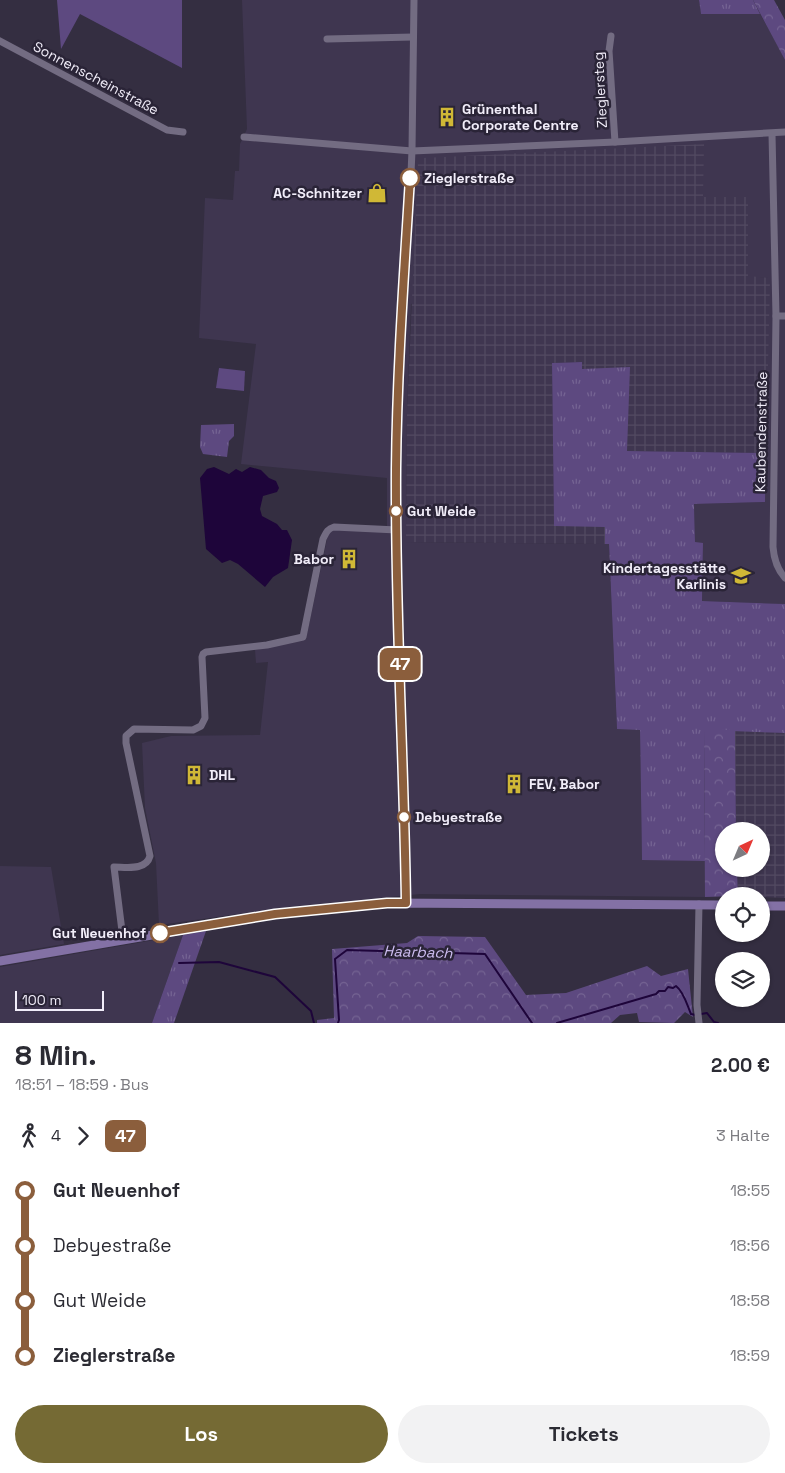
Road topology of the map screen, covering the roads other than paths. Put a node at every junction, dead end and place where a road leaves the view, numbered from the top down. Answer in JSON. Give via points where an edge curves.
{"nodes":[{"id":1,"x":414,"y":0,"type":"edge"},
{"id":2,"x":611,"y":36,"type":"dead end"},
{"id":3,"x":414,"y":37,"type":"junction"},
{"id":4,"x":327,"y":39,"type":"dead end"},
{"id":5,"x":0,"y":41,"type":"edge"},
{"id":6,"x":183,"y":132,"type":"dead end"},
{"id":7,"x":785,"y":132,"type":"edge"},
{"id":8,"x":772,"y":134,"type":"junction"},
{"id":9,"x":244,"y":137,"type":"dead end"},
{"id":10,"x":615,"y":142,"type":"junction"},
{"id":11,"x":412,"y":151,"type":"junction"},
{"id":12,"x":776,"y":316,"type":"junction"},
{"id":13,"x":785,"y":316,"type":"edge"},
{"id":14,"x":396,"y":530,"type":"junction"},
{"id":15,"x":785,"y":578,"type":"edge"},
{"id":16,"x":406,"y":903,"type":"junction"},
{"id":17,"x":699,"y":904,"type":"junction"},
{"id":18,"x":715,"y":905,"type":"edge"},
{"id":19,"x":770,"y":906,"type":"edge"},
{"id":20,"x":785,"y":906,"type":"edge"},
{"id":21,"x":123,"y":939,"type":"junction"},
{"id":22,"x":0,"y":961,"type":"edge"},
{"id":23,"x":698,"y":1017,"type":"edge"}],
"edges":[{"from":1,"to":3,"type":"street"},
{"from":2,"to":10,"type":"street","name":"Zieglersteg","via":[[609,50]]},
{"from":3,"to":4,"type":"street"},
{"from":3,"to":11,"type":"street"},
{"from":5,"to":6,"type":"street","name":"Sonnenscheinstraße","via":[[167,130]]},
{"from":7,"to":8,"type":"street"},
{"from":8,"to":10,"type":"street"},
{"from":8,"to":12,"type":"street","name":"Kaubendenstraße"},
{"from":9,"to":11,"type":"street"},
{"from":10,"to":11,"type":"street"},
{"from":11,"to":14,"type":"street","via":[[400,356]]},
{"from":12,"to":13,"type":"street"},
{"from":12,"to":15,"type":"street","name":"Kaubendenstraße","via":[[773,548],[777,568]]},
{"from":14,"to":16,"type":"street"},
{"from":14,"to":21,"type":"street","via":[[329,529],[324,539],[303,637],[206,652],[202,657],[205,718],[201,726],[192,730],[134,729],[126,736],[150,856],[142,866],[114,867]]},
{"from":16,"to":17,"type":"main road"},
{"from":16,"to":21,"type":"main road","via":[[275,914]]},
{"from":17,"to":18,"type":"main road"},
{"from":17,"to":23,"type":"street"},
{"from":19,"to":20,"type":"main road"},
{"from":21,"to":22,"type":"main road"}]}
